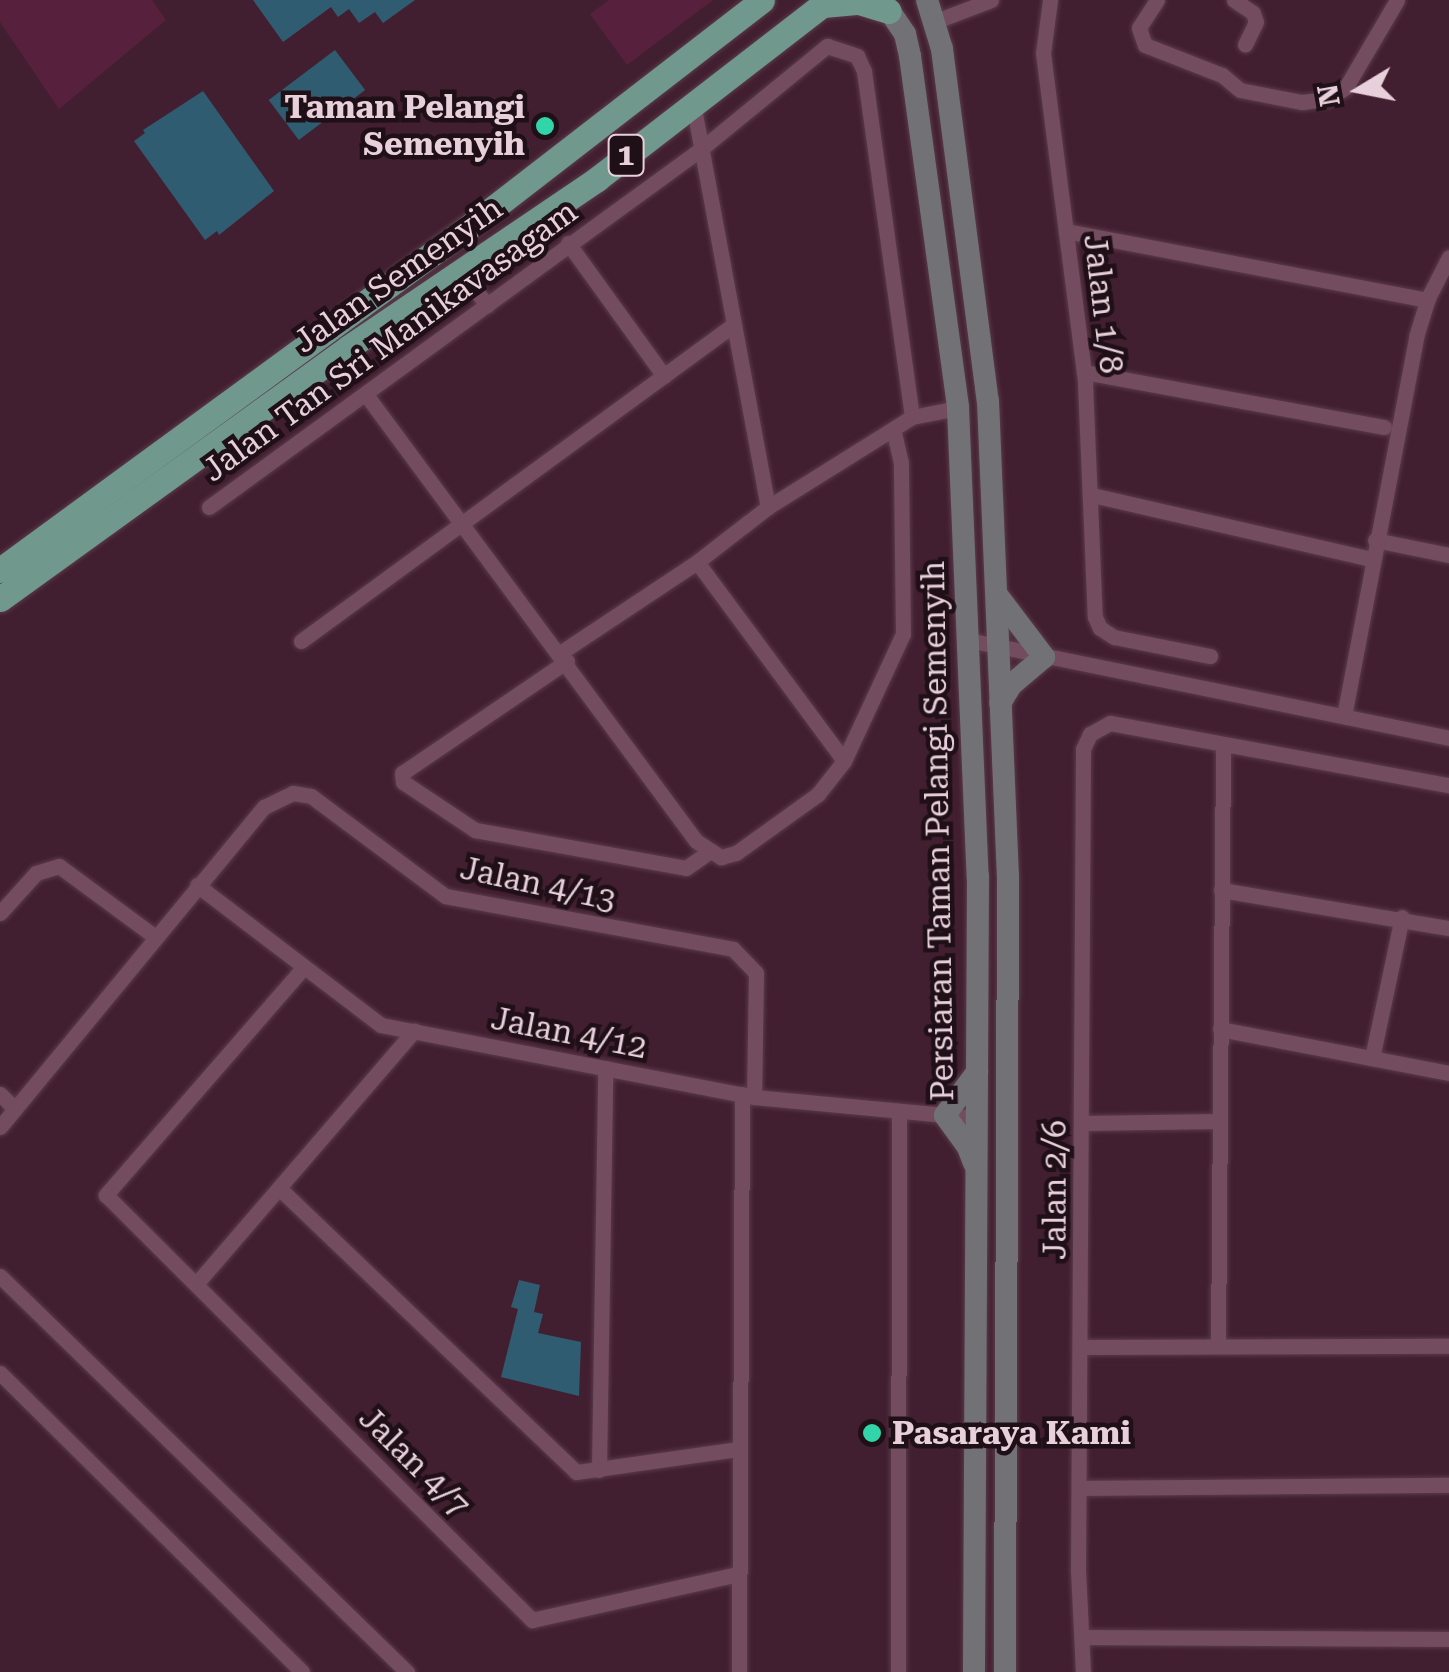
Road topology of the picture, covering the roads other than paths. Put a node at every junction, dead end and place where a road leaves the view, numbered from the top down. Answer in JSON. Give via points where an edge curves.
{"nodes":[{"id":1,"x":762,"y":0,"type":"edge"},
{"id":2,"x":991,"y":0,"type":"edge"},
{"id":3,"x":1050,"y":0,"type":"edge"},
{"id":4,"x":1157,"y":0,"type":"edge"},
{"id":5,"x":1234,"y":0,"type":"edge"},
{"id":6,"x":1397,"y":0,"type":"edge"},
{"id":7,"x":826,"y":2,"type":"edge"},
{"id":8,"x":886,"y":6,"type":"edge"},
{"id":9,"x":932,"y":10,"type":"edge"},
{"id":10,"x":1245,"y":46,"type":"dead end"},
{"id":11,"x":693,"y":103,"type":"junction"},
{"id":12,"x":701,"y":149,"type":"junction"},
{"id":13,"x":1066,"y":232,"type":"junction"},
{"id":14,"x":568,"y":243,"type":"junction"},
{"id":15,"x":1449,"y":257,"type":"edge"},
{"id":16,"x":460,"y":271,"type":"junction"},
{"id":17,"x":1427,"y":300,"type":"junction"},
{"id":18,"x":487,"y":305,"type":"junction"},
{"id":19,"x":733,"y":325,"type":"junction"},
{"id":20,"x":984,"y":371,"type":"junction"},
{"id":21,"x":1084,"y":372,"type":"junction"},
{"id":22,"x":664,"y":376,"type":"junction"},
{"id":23,"x":367,"y":396,"type":"junction"},
{"id":24,"x":958,"y":408,"type":"junction"},
{"id":25,"x":912,"y":417,"type":"junction"},
{"id":26,"x":1384,"y":427,"type":"dead end"},
{"id":27,"x":893,"y":429,"type":"junction"},
{"id":28,"x":990,"y":448,"type":"junction"},
{"id":29,"x":1092,"y":495,"type":"junction"},
{"id":30,"x":768,"y":507,"type":"junction"},
{"id":31,"x":209,"y":508,"type":"dead end"},
{"id":32,"x":464,"y":525,"type":"junction"},
{"id":33,"x":1375,"y":540,"type":"junction"},
{"id":34,"x":1449,"y":554,"type":"edge"},
{"id":35,"x":1372,"y":559,"type":"junction"},
{"id":36,"x":697,"y":562,"type":"junction"},
{"id":37,"x":0,"y":570,"type":"edge"},
{"id":38,"x":995,"y":592,"type":"junction"},
{"id":39,"x":0,"y":599,"type":"edge"},
{"id":40,"x":968,"y":640,"type":"junction"},
{"id":41,"x":301,"y":641,"type":"dead end"},
{"id":42,"x":998,"y":646,"type":"junction"},
{"id":43,"x":1210,"y":656,"type":"dead end"},
{"id":44,"x":563,"y":657,"type":"junction"},
{"id":45,"x":1044,"y":657,"type":"junction"},
{"id":46,"x":1000,"y":703,"type":"junction"},
{"id":47,"x":1344,"y":716,"type":"junction"},
{"id":48,"x":1449,"y":738,"type":"edge"},
{"id":49,"x":1223,"y":745,"type":"junction"},
{"id":50,"x":844,"y":761,"type":"junction"},
{"id":51,"x":1449,"y":786,"type":"edge"},
{"id":52,"x":715,"y":855,"type":"junction"},
{"id":53,"x":197,"y":886,"type":"junction"},
{"id":54,"x":1222,"y":890,"type":"junction"},
{"id":55,"x":0,"y":912,"type":"edge"},
{"id":56,"x":1402,"y":918,"type":"junction"},
{"id":57,"x":1449,"y":928,"type":"edge"},
{"id":58,"x":154,"y":936,"type":"junction"},
{"id":59,"x":303,"y":968,"type":"junction"},
{"id":60,"x":1220,"y":1029,"type":"junction"},
{"id":61,"x":414,"y":1031,"type":"junction"},
{"id":62,"x":1372,"y":1058,"type":"junction"},
{"id":63,"x":606,"y":1068,"type":"junction"},
{"id":64,"x":977,"y":1072,"type":"junction"},
{"id":65,"x":1449,"y":1073,"type":"edge"},
{"id":66,"x":1007,"y":1078,"type":"junction"},
{"id":67,"x":0,"y":1094,"type":"edge"},
{"id":68,"x":748,"y":1095,"type":"junction"},
{"id":69,"x":14,"y":1109,"type":"junction"},
{"id":70,"x":899,"y":1111,"type":"junction"},
{"id":71,"x":945,"y":1115,"type":"junction"},
{"id":72,"x":977,"y":1118,"type":"junction"},
{"id":73,"x":1219,"y":1121,"type":"junction"},
{"id":74,"x":1083,"y":1123,"type":"junction"},
{"id":75,"x":0,"y":1127,"type":"edge"},
{"id":76,"x":1007,"y":1165,"type":"junction"},
{"id":77,"x":976,"y":1171,"type":"junction"},
{"id":78,"x":279,"y":1188,"type":"junction"},
{"id":79,"x":0,"y":1276,"type":"edge"},
{"id":80,"x":197,"y":1283,"type":"junction"},
{"id":81,"x":1218,"y":1346,"type":"junction"},
{"id":82,"x":1449,"y":1346,"type":"edge"},
{"id":83,"x":1081,"y":1347,"type":"junction"},
{"id":84,"x":0,"y":1373,"type":"edge"},
{"id":85,"x":738,"y":1449,"type":"junction"},
{"id":86,"x":598,"y":1470,"type":"junction"},
{"id":87,"x":1449,"y":1485,"type":"edge"},
{"id":88,"x":1079,"y":1488,"type":"junction"},
{"id":89,"x":738,"y":1574,"type":"junction"},
{"id":90,"x":1082,"y":1637,"type":"junction"},
{"id":91,"x":1449,"y":1639,"type":"edge"},
{"id":92,"x":302,"y":1672,"type":"edge"},
{"id":93,"x":407,"y":1672,"type":"edge"},
{"id":94,"x":739,"y":1672,"type":"edge"},
{"id":95,"x":898,"y":1672,"type":"edge"},
{"id":96,"x":974,"y":1672,"type":"edge"},
{"id":97,"x":1005,"y":1672,"type":"edge"},
{"id":98,"x":1083,"y":1672,"type":"edge"}],
"edges":[{"from":1,"to":37,"type":"main road","name":"Jalan Semenyih","number":"1","via":[[470,226]]},
{"from":2,"to":9,"type":"street"},
{"from":3,"to":13,"type":"street","name":"Jalan 1/8","via":[[1043,53]]},
{"from":4,"to":6,"type":"street","via":[[1139,28],[1145,45],[1222,75],[1240,90],[1302,102],[1327,100],[1346,87]]},
{"from":5,"to":10,"type":"street","via":[[1254,13]]},
{"from":7,"to":8,"type":"main road"},
{"from":7,"to":11,"type":"main road","name":"Jalan Semenyih","number":"1"},
{"from":8,"to":24,"type":"street","name":"Persiaran Taman Pelangi Semenyih","via":[[905,34],[910,56]]},
{"from":9,"to":20,"type":"street","name":"Persiaran Taman Pelangi Semenyih"},
{"from":11,"to":12,"type":"street"},
{"from":11,"to":16,"type":"main road","name":"Jalan Semenyih","number":"1"},
{"from":12,"to":14,"type":"street","name":"Jalan Tan Sri Manikavasagam"},
{"from":12,"to":19,"type":"street"},
{"from":12,"to":25,"type":"street","name":"Jalan Tan Sri Manikavasagam","via":[[827,46],[857,56]]},
{"from":13,"to":17,"type":"street"},
{"from":13,"to":21,"type":"street","name":"Jalan 1/8"},
{"from":14,"to":18,"type":"street","name":"Jalan Tan Sri Manikavasagam"},
{"from":14,"to":22,"type":"street"},
{"from":15,"to":17,"type":"street"},
{"from":16,"to":18,"type":"street"},
{"from":16,"to":39,"type":"main road","name":"Jalan Semenyih","number":"1"},
{"from":17,"to":33,"type":"street"},
{"from":18,"to":23,"type":"street","name":"Jalan Tan Sri Manikavasagam"},
{"from":19,"to":22,"type":"street"},
{"from":19,"to":30,"type":"street"},
{"from":20,"to":24,"type":"street"},
{"from":20,"to":28,"type":"street","name":"Persiaran Taman Pelangi Semenyih"},
{"from":21,"to":26,"type":"street"},
{"from":21,"to":29,"type":"street","name":"Jalan 1/8"},
{"from":22,"to":32,"type":"street"},
{"from":23,"to":31,"type":"street","name":"Jalan Tan Sri Manikavasagam"},
{"from":23,"to":32,"type":"street"},
{"from":24,"to":25,"type":"street"},
{"from":24,"to":28,"type":"street"},
{"from":24,"to":40,"type":"street","name":"Persiaran Taman Pelangi Semenyih"},
{"from":25,"to":27,"type":"street"},
{"from":27,"to":30,"type":"street"},
{"from":27,"to":50,"type":"street","via":[[901,463],[905,628]]},
{"from":28,"to":38,"type":"street","name":"Persiaran Taman Pelangi Semenyih"},
{"from":29,"to":35,"type":"street"},
{"from":29,"to":43,"type":"street","name":"Jalan 1/8","via":[[1094,617],[1100,628],[1114,637]]},
{"from":30,"to":36,"type":"street"},
{"from":32,"to":41,"type":"street"},
{"from":32,"to":44,"type":"street"},
{"from":33,"to":34,"type":"street"},
{"from":33,"to":35,"type":"street"},
{"from":35,"to":47,"type":"street"},
{"from":36,"to":44,"type":"street"},
{"from":36,"to":50,"type":"street"},
{"from":38,"to":42,"type":"street","name":"Persiaran Taman Pelangi Semenyih"},
{"from":38,"to":45,"type":"street"},
{"from":40,"to":42,"type":"street"},
{"from":40,"to":64,"type":"street","name":"Persiaran Taman Pelangi Semenyih","via":[[978,876]]},
{"from":42,"to":45,"type":"street"},
{"from":42,"to":46,"type":"street","name":"Persiaran Taman Pelangi Semenyih"},
{"from":44,"to":52,"type":"street","via":[[696,841]]},
{"from":44,"to":52,"type":"street","via":[[402,773],[409,787],[475,830],[686,868]]},
{"from":45,"to":46,"type":"street"},
{"from":45,"to":47,"type":"street"},
{"from":46,"to":66,"type":"street","name":"Persiaran Taman Pelangi Semenyih"},
{"from":47,"to":48,"type":"street"},
{"from":49,"to":51,"type":"street"},
{"from":49,"to":54,"type":"street"},
{"from":49,"to":74,"type":"street","name":"Jalan 2/6","via":[[1110,723],[1090,734],[1083,750]]},
{"from":50,"to":52,"type":"street","via":[[818,794],[736,853]]},
{"from":53,"to":58,"type":"street","name":"Jalan 4/13"},
{"from":53,"to":59,"type":"street","name":"Jalan 4/12"},
{"from":53,"to":68,"type":"street","name":"Jalan 4/13","via":[[264,807],[293,792],[311,796],[445,896],[733,949],[756,973]]},
{"from":54,"to":56,"type":"street"},
{"from":54,"to":60,"type":"street"},
{"from":55,"to":58,"type":"street","via":[[36,873],[59,866]]},
{"from":56,"to":57,"type":"street"},
{"from":56,"to":62,"type":"street"},
{"from":58,"to":69,"type":"street","name":"Jalan 4/13"},
{"from":59,"to":61,"type":"street","name":"Jalan 4/12","via":[[381,1024]]},
{"from":59,"to":80,"type":"street","name":"Jalan 4/7","via":[[106,1195]]},
{"from":60,"to":62,"type":"street"},
{"from":60,"to":73,"type":"street"},
{"from":61,"to":63,"type":"street","name":"Jalan 4/12"},
{"from":61,"to":78,"type":"street"},
{"from":62,"to":65,"type":"street"},
{"from":63,"to":68,"type":"street","name":"Jalan 4/12"},
{"from":63,"to":86,"type":"street"},
{"from":64,"to":71,"type":"street"},
{"from":64,"to":72,"type":"street","name":"Persiaran Taman Pelangi Semenyih"},
{"from":66,"to":72,"type":"street"},
{"from":66,"to":76,"type":"street","name":"Persiaran Taman Pelangi Semenyih"},
{"from":67,"to":69,"type":"street"},
{"from":68,"to":70,"type":"street","name":"Jalan 4/12"},
{"from":68,"to":85,"type":"street"},
{"from":69,"to":75,"type":"street","name":"Jalan 4/13"},
{"from":70,"to":71,"type":"street","name":"Jalan 4/12"},
{"from":70,"to":95,"type":"street"},
{"from":71,"to":72,"type":"street","name":"Jalan 4/12"},
{"from":71,"to":77,"type":"street"},
{"from":72,"to":76,"type":"street","via":[[992,1131]]},
{"from":72,"to":77,"type":"street","name":"Persiaran Taman Pelangi Semenyih"},
{"from":73,"to":74,"type":"street"},
{"from":73,"to":81,"type":"street"},
{"from":74,"to":83,"type":"street","name":"Jalan 2/6"},
{"from":76,"to":97,"type":"street","name":"Persiaran Taman Pelangi Semenyih"},
{"from":77,"to":96,"type":"street","name":"Persiaran Taman Pelangi Semenyih"},
{"from":78,"to":80,"type":"street"},
{"from":78,"to":86,"type":"street","via":[[576,1472]]},
{"from":79,"to":93,"type":"street"},
{"from":80,"to":89,"type":"street","name":"Jalan 4/7","via":[[532,1620]]},
{"from":81,"to":82,"type":"street"},
{"from":81,"to":83,"type":"street"},
{"from":83,"to":88,"type":"street","name":"Jalan 2/6"},
{"from":84,"to":92,"type":"street"},
{"from":85,"to":86,"type":"street"},
{"from":85,"to":89,"type":"street"},
{"from":87,"to":88,"type":"street"},
{"from":88,"to":90,"type":"street","name":"Jalan 2/6"},
{"from":89,"to":94,"type":"street"},
{"from":90,"to":91,"type":"street"},
{"from":90,"to":98,"type":"street","name":"Jalan 2/6"}]}
